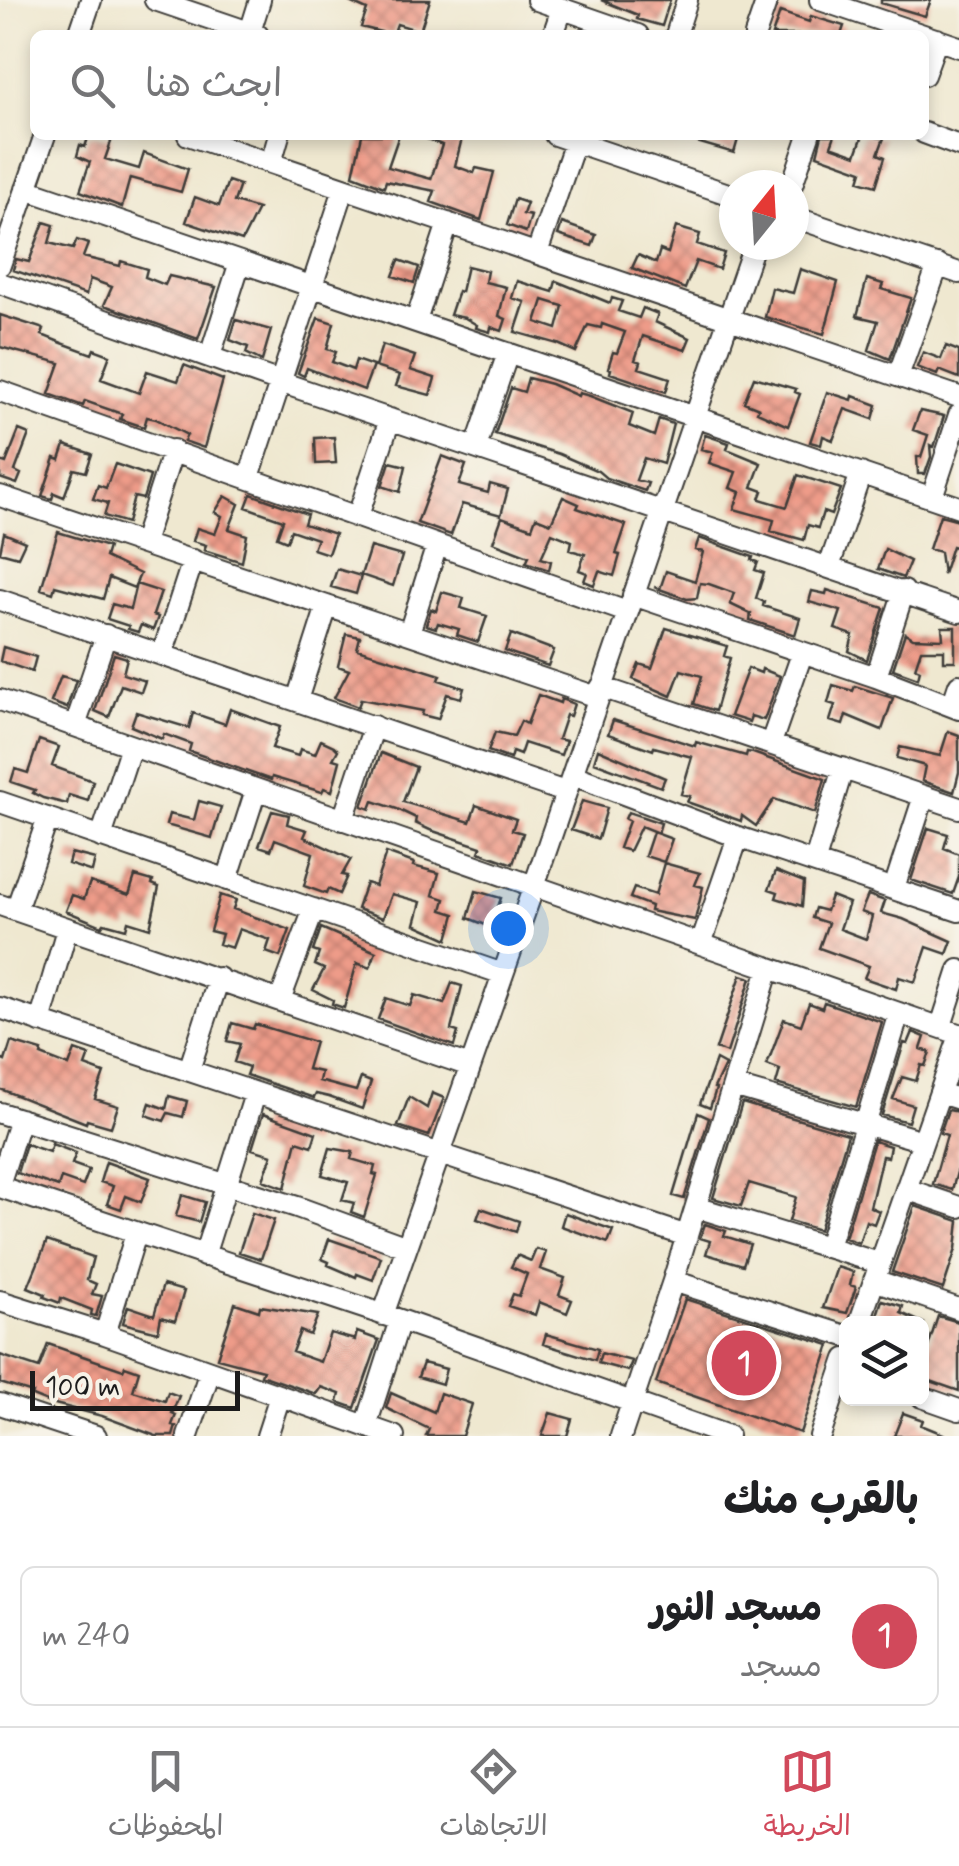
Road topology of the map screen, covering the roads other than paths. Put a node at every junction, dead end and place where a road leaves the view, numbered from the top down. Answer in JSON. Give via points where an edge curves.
{"nodes":[{"id":1,"x":91,"y":0,"type":"edge"},
{"id":2,"x":155,"y":0,"type":"edge"},
{"id":3,"x":260,"y":0,"type":"edge"},
{"id":4,"x":537,"y":0,"type":"edge"},
{"id":5,"x":688,"y":0,"type":"edge"},
{"id":6,"x":767,"y":0,"type":"edge"},
{"id":7,"x":820,"y":0,"type":"edge"},
{"id":8,"x":852,"y":5,"type":"edge"},
{"id":9,"x":562,"y":9,"type":"junction"},
{"id":10,"x":81,"y":30,"type":"edge"},
{"id":11,"x":242,"y":30,"type":"edge"},
{"id":12,"x":255,"y":30,"type":"edge"},
{"id":13,"x":555,"y":30,"type":"edge"},
{"id":14,"x":623,"y":30,"type":"edge"},
{"id":15,"x":678,"y":30,"type":"edge"},
{"id":16,"x":757,"y":30,"type":"edge"},
{"id":17,"x":914,"y":30,"type":"edge"},
{"id":18,"x":929,"y":36,"type":"edge"},
{"id":19,"x":937,"y":39,"type":"junction"},
{"id":20,"x":959,"y":47,"type":"edge"},
{"id":21,"x":929,"y":61,"type":"edge"},
{"id":22,"x":929,"y":135,"type":"edge"},
{"id":23,"x":43,"y":140,"type":"edge"},
{"id":24,"x":203,"y":140,"type":"edge"},
{"id":25,"x":277,"y":140,"type":"edge"},
{"id":26,"x":565,"y":140,"type":"edge"},
{"id":27,"x":571,"y":140,"type":"edge"},
{"id":28,"x":807,"y":140,"type":"edge"},
{"id":29,"x":959,"y":146,"type":"edge"},
{"id":30,"x":270,"y":163,"type":"junction"},
{"id":31,"x":797,"y":170,"type":"edge"},
{"id":32,"x":344,"y":188,"type":"junction"},
{"id":33,"x":26,"y":189,"type":"junction"},
{"id":34,"x":719,"y":191,"type":"edge"},
{"id":35,"x":809,"y":222,"type":"edge"},
{"id":36,"x":448,"y":224,"type":"junction"},
{"id":37,"x":537,"y":253,"type":"junction"},
{"id":38,"x":749,"y":260,"type":"edge"},
{"id":39,"x":240,"y":262,"type":"junction"},
{"id":40,"x":938,"y":265,"type":"junction"},
{"id":41,"x":0,"y":266,"type":"edge"},
{"id":42,"x":959,"y":273,"type":"edge"},
{"id":43,"x":0,"y":284,"type":"edge"},
{"id":44,"x":312,"y":285,"type":"junction"},
{"id":45,"x":729,"y":318,"type":"junction"},
{"id":46,"x":416,"y":321,"type":"junction"},
{"id":47,"x":508,"y":353,"type":"junction"},
{"id":48,"x":210,"y":356,"type":"junction"},
{"id":49,"x":898,"y":376,"type":"junction"},
{"id":50,"x":280,"y":382,"type":"junction"},
{"id":51,"x":0,"y":390,"type":"edge"},
{"id":52,"x":959,"y":397,"type":"edge"},
{"id":53,"x":959,"y":416,"type":"edge"},
{"id":54,"x":693,"y":417,"type":"junction"},
{"id":55,"x":390,"y":418,"type":"junction"},
{"id":56,"x":476,"y":447,"type":"junction"},
{"id":57,"x":172,"y":450,"type":"junction"},
{"id":58,"x":861,"y":473,"type":"junction"},
{"id":59,"x":249,"y":477,"type":"junction"},
{"id":60,"x":0,"y":496,"type":"edge"},
{"id":61,"x":932,"y":498,"type":"junction"},
{"id":62,"x":959,"y":507,"type":"edge"},
{"id":63,"x":661,"y":512,"type":"junction"},
{"id":64,"x":358,"y":516,"type":"junction"},
{"id":65,"x":143,"y":543,"type":"junction"},
{"id":66,"x":437,"y":544,"type":"junction"},
{"id":67,"x":192,"y":560,"type":"junction"},
{"id":68,"x":829,"y":567,"type":"junction"},
{"id":69,"x":904,"y":591,"type":"junction"},
{"id":70,"x":0,"y":600,"type":"edge"},
{"id":71,"x":630,"y":603,"type":"junction"},
{"id":72,"x":327,"y":606,"type":"junction"},
{"id":73,"x":959,"y":612,"type":"edge"},
{"id":74,"x":409,"y":633,"type":"junction"},
{"id":75,"x":106,"y":635,"type":"junction"},
{"id":76,"x":802,"y":654,"type":"junction"},
{"id":77,"x":162,"y":655,"type":"junction"},
{"id":78,"x":876,"y":677,"type":"junction"},
{"id":79,"x":959,"y":685,"type":"edge"},
{"id":80,"x":599,"y":692,"type":"junction"},
{"id":81,"x":0,"y":700,"type":"edge"},
{"id":82,"x":297,"y":700,"type":"junction"},
{"id":83,"x":956,"y":708,"type":"edge"},
{"id":84,"x":75,"y":726,"type":"junction"},
{"id":85,"x":374,"y":726,"type":"junction"},
{"id":86,"x":771,"y":743,"type":"junction"},
{"id":87,"x":131,"y":746,"type":"junction"},
{"id":88,"x":843,"y":768,"type":"junction"},
{"id":89,"x":569,"y":784,"type":"junction"},
{"id":90,"x":256,"y":790,"type":"junction"},
{"id":91,"x":924,"y":796,"type":"junction"},
{"id":92,"x":0,"y":802,"type":"edge"},
{"id":93,"x":959,"y":808,"type":"edge"},
{"id":94,"x":48,"y":818,"type":"junction"},
{"id":95,"x":343,"y":820,"type":"junction"},
{"id":96,"x":101,"y":837,"type":"junction"},
{"id":97,"x":738,"y":837,"type":"junction"},
{"id":98,"x":815,"y":861,"type":"junction"},
{"id":99,"x":226,"y":880,"type":"junction"},
{"id":100,"x":534,"y":886,"type":"junction"},
{"id":101,"x":894,"y":888,"type":"junction"},
{"id":102,"x":8,"y":908,"type":"edge"},
{"id":103,"x":314,"y":909,"type":"junction"},
{"id":104,"x":959,"y":911,"type":"edge"},
{"id":105,"x":66,"y":929,"type":"junction"},
{"id":106,"x":701,"y":944,"type":"junction"},
{"id":107,"x":769,"y":968,"type":"junction"},
{"id":108,"x":959,"y":970,"type":"edge"},
{"id":109,"x":503,"y":974,"type":"junction"},
{"id":110,"x":219,"y":978,"type":"junction"},
{"id":111,"x":280,"y":1000,"type":"junction"},
{"id":112,"x":0,"y":1008,"type":"edge"},
{"id":113,"x":899,"y":1013,"type":"junction"},
{"id":114,"x":40,"y":1022,"type":"junction"},
{"id":115,"x":953,"y":1033,"type":"edge"},
{"id":116,"x":470,"y":1066,"type":"junction"},
{"id":117,"x":189,"y":1070,"type":"junction"},
{"id":118,"x":733,"y":1086,"type":"junction"},
{"id":119,"x":255,"y":1094,"type":"junction"},
{"id":120,"x":950,"y":1096,"type":"edge"},
{"id":121,"x":10,"y":1116,"type":"edge"},
{"id":122,"x":865,"y":1125,"type":"junction"},
{"id":123,"x":923,"y":1142,"type":"junction"},
{"id":124,"x":438,"y":1154,"type":"junction"},
{"id":125,"x":0,"y":1184,"type":"edge"},
{"id":126,"x":225,"y":1185,"type":"junction"},
{"id":127,"x":906,"y":1189,"type":"junction"},
{"id":128,"x":696,"y":1207,"type":"junction"},
{"id":129,"x":959,"y":1207,"type":"edge"},
{"id":130,"x":136,"y":1234,"type":"junction"},
{"id":131,"x":687,"y":1236,"type":"junction"},
{"id":132,"x":404,"y":1246,"type":"junction"},
{"id":133,"x":828,"y":1247,"type":"junction"},
{"id":134,"x":204,"y":1256,"type":"junction"},
{"id":135,"x":876,"y":1272,"type":"junction"},
{"id":136,"x":673,"y":1281,"type":"junction"},
{"id":137,"x":0,"y":1301,"type":"edge"},
{"id":138,"x":959,"y":1308,"type":"edge"},
{"id":139,"x":861,"y":1316,"type":"edge"},
{"id":140,"x":392,"y":1318,"type":"junction"},
{"id":141,"x":105,"y":1334,"type":"junction"},
{"id":142,"x":839,"y":1334,"type":"edge"},
{"id":143,"x":210,"y":1371,"type":"junction"},
{"id":144,"x":839,"y":1384,"type":"edge"},
{"id":145,"x":280,"y":1396,"type":"junction"},
{"id":146,"x":929,"y":1400,"type":"edge"},
{"id":147,"x":633,"y":1402,"type":"junction"},
{"id":148,"x":0,"y":1404,"type":"edge"},
{"id":149,"x":959,"y":1410,"type":"edge"},
{"id":150,"x":366,"y":1426,"type":"junction"},
{"id":151,"x":69,"y":1432,"type":"edge"},
{"id":152,"x":96,"y":1436,"type":"edge"},
{"id":153,"x":188,"y":1436,"type":"edge"},
{"id":154,"x":267,"y":1436,"type":"edge"},
{"id":155,"x":394,"y":1436,"type":"edge"},
{"id":156,"x":621,"y":1436,"type":"edge"},
{"id":157,"x":728,"y":1436,"type":"edge"},
{"id":158,"x":820,"y":1436,"type":"edge"}],
"edges":[{"from":1,"to":10,"type":"street"},
{"from":2,"to":11,"type":"street"},
{"from":3,"to":12,"type":"street"},
{"from":4,"to":9,"type":"street"},
{"from":5,"to":15,"type":"street"},
{"from":6,"to":16,"type":"street"},
{"from":7,"to":8,"type":"street"},
{"from":8,"to":17,"type":"street"},
{"from":9,"to":13,"type":"street"},
{"from":9,"to":14,"type":"street"},
{"from":18,"to":19,"type":"street"},
{"from":19,"to":20,"type":"street"},
{"from":19,"to":21,"type":"street"},
{"from":22,"to":29,"type":"street"},
{"from":23,"to":33,"type":"street"},
{"from":24,"to":30,"type":"street"},
{"from":25,"to":30,"type":"street"},
{"from":26,"to":37,"type":"street"},
{"from":27,"to":34,"type":"street"},
{"from":28,"to":31,"type":"street"},
{"from":30,"to":32,"type":"street"},
{"from":32,"to":36,"type":"street"},
{"from":32,"to":44,"type":"street"},
{"from":33,"to":39,"type":"street"},
{"from":33,"to":41,"type":"street"},
{"from":35,"to":40,"type":"street"},
{"from":36,"to":37,"type":"street"},
{"from":36,"to":46,"type":"street"},
{"from":37,"to":45,"type":"street"},
{"from":38,"to":45,"type":"street"},
{"from":39,"to":44,"type":"street"},
{"from":39,"to":48,"type":"street"},
{"from":40,"to":42,"type":"street"},
{"from":40,"to":49,"type":"street"},
{"from":43,"to":48,"type":"street"},
{"from":44,"to":46,"type":"street"},
{"from":44,"to":50,"type":"street"},
{"from":45,"to":49,"type":"street"},
{"from":45,"to":54,"type":"street"},
{"from":46,"to":47,"type":"street"},
{"from":47,"to":54,"type":"street"},
{"from":47,"to":56,"type":"street"},
{"from":48,"to":50,"type":"street"},
{"from":49,"to":52,"type":"street"},
{"from":50,"to":55,"type":"street"},
{"from":50,"to":59,"type":"street"},
{"from":51,"to":57,"type":"street"},
{"from":53,"to":61,"type":"street"},
{"from":54,"to":58,"type":"street"},
{"from":54,"to":63,"type":"street"},
{"from":55,"to":56,"type":"street"},
{"from":55,"to":64,"type":"street"},
{"from":56,"to":63,"type":"street"},
{"from":57,"to":59,"type":"street"},
{"from":57,"to":65,"type":"street"},
{"from":58,"to":61,"type":"street"},
{"from":58,"to":68,"type":"street"},
{"from":59,"to":64,"type":"street"},
{"from":60,"to":65,"type":"street"},
{"from":61,"to":62,"type":"street"},
{"from":63,"to":68,"type":"street"},
{"from":63,"to":71,"type":"street"},
{"from":64,"to":66,"type":"street"},
{"from":65,"to":67,"type":"street"},
{"from":66,"to":71,"type":"street"},
{"from":66,"to":74,"type":"street"},
{"from":67,"to":72,"type":"street"},
{"from":67,"to":77,"type":"street"},
{"from":68,"to":69,"type":"street"},
{"from":69,"to":73,"type":"street"},
{"from":69,"to":78,"type":"street"},
{"from":70,"to":75,"type":"street"},
{"from":71,"to":76,"type":"street"},
{"from":71,"to":80,"type":"street"},
{"from":72,"to":74,"type":"street"},
{"from":72,"to":82,"type":"street"},
{"from":74,"to":80,"type":"street"},
{"from":75,"to":77,"type":"street"},
{"from":75,"to":84,"type":"street"},
{"from":76,"to":78,"type":"street"},
{"from":76,"to":86,"type":"street"},
{"from":77,"to":82,"type":"street"},
{"from":78,"to":83,"type":"street"},
{"from":79,"to":83,"type":"street"},
{"from":80,"to":86,"type":"street"},
{"from":80,"to":89,"type":"street"},
{"from":81,"to":84,"type":"street"},
{"from":82,"to":85,"type":"street"},
{"from":84,"to":87,"type":"street"},
{"from":85,"to":89,"type":"street"},
{"from":85,"to":95,"type":"street"},
{"from":86,"to":88,"type":"street"},
{"from":87,"to":90,"type":"street"},
{"from":87,"to":96,"type":"street"},
{"from":88,"to":91,"type":"street"},
{"from":88,"to":98,"type":"street"},
{"from":89,"to":97,"type":"street"},
{"from":89,"to":100,"type":"street"},
{"from":90,"to":95,"type":"street"},
{"from":90,"to":99,"type":"street"},
{"from":91,"to":93,"type":"street"},
{"from":91,"to":101,"type":"street"},
{"from":92,"to":94,"type":"street"},
{"from":94,"to":96,"type":"street"},
{"from":94,"to":102,"type":"street"},
{"from":95,"to":100,"type":"street"},
{"from":96,"to":99,"type":"street"},
{"from":97,"to":98,"type":"street"},
{"from":97,"to":106,"type":"street"},
{"from":98,"to":101,"type":"street"},
{"from":99,"to":103,"type":"street"},
{"from":100,"to":106,"type":"street"},
{"from":100,"to":109,"type":"street"},
{"from":101,"to":104,"type":"street"},
{"from":102,"to":105,"type":"street"},
{"from":103,"to":109,"type":"street"},
{"from":103,"to":111,"type":"street"},
{"from":105,"to":110,"type":"street"},
{"from":105,"to":114,"type":"street"},
{"from":106,"to":107,"type":"street"},
{"from":107,"to":113,"type":"street"},
{"from":107,"to":118,"type":"street"},
{"from":108,"to":115,"type":"street"},
{"from":109,"to":116,"type":"street"},
{"from":110,"to":111,"type":"street"},
{"from":110,"to":117,"type":"street"},
{"from":111,"to":116,"type":"street"},
{"from":112,"to":114,"type":"street"},
{"from":113,"to":115,"type":"street"},
{"from":113,"to":122,"type":"street"},
{"from":114,"to":117,"type":"street"},
{"from":115,"to":120,"type":"street"},
{"from":116,"to":124,"type":"street"},
{"from":117,"to":119,"type":"street"},
{"from":118,"to":122,"type":"street"},
{"from":118,"to":128,"type":"street"},
{"from":119,"to":124,"type":"street"},
{"from":119,"to":126,"type":"street"},
{"from":120,"to":123,"type":"street"},
{"from":121,"to":125,"type":"street"},
{"from":121,"to":126,"type":"street"},
{"from":122,"to":123,"type":"street"},
{"from":122,"to":133,"type":"street"},
{"from":123,"to":127,"type":"street"},
{"from":124,"to":131,"type":"street"},
{"from":124,"to":132,"type":"street"},
{"from":125,"to":130,"type":"street"},
{"from":126,"to":132,"type":"street"},
{"from":126,"to":134,"type":"street"},
{"from":127,"to":129,"type":"street"},
{"from":127,"to":135,"type":"street"},
{"from":128,"to":131,"type":"street"},
{"from":128,"to":133,"type":"street"},
{"from":130,"to":134,"type":"street"},
{"from":130,"to":141,"type":"street"},
{"from":131,"to":136,"type":"street"},
{"from":132,"to":140,"type":"street"},
{"from":133,"to":135,"type":"street"},
{"from":134,"to":140,"type":"street"},
{"from":135,"to":138,"type":"street"},
{"from":135,"to":139,"type":"street"},
{"from":136,"to":142,"type":"street"},
{"from":136,"to":147,"type":"street"},
{"from":137,"to":141,"type":"street"},
{"from":140,"to":147,"type":"street"},
{"from":140,"to":150,"type":"street"},
{"from":141,"to":143,"type":"street"},
{"from":143,"to":145,"type":"street"},
{"from":143,"to":153,"type":"street"},
{"from":144,"to":158,"type":"street"},
{"from":145,"to":150,"type":"street"},
{"from":145,"to":154,"type":"street"},
{"from":146,"to":149,"type":"street"},
{"from":147,"to":156,"type":"street"},
{"from":147,"to":157,"type":"street"},
{"from":148,"to":151,"type":"street"},
{"from":150,"to":155,"type":"street"},
{"from":151,"to":152,"type":"street"}]}
